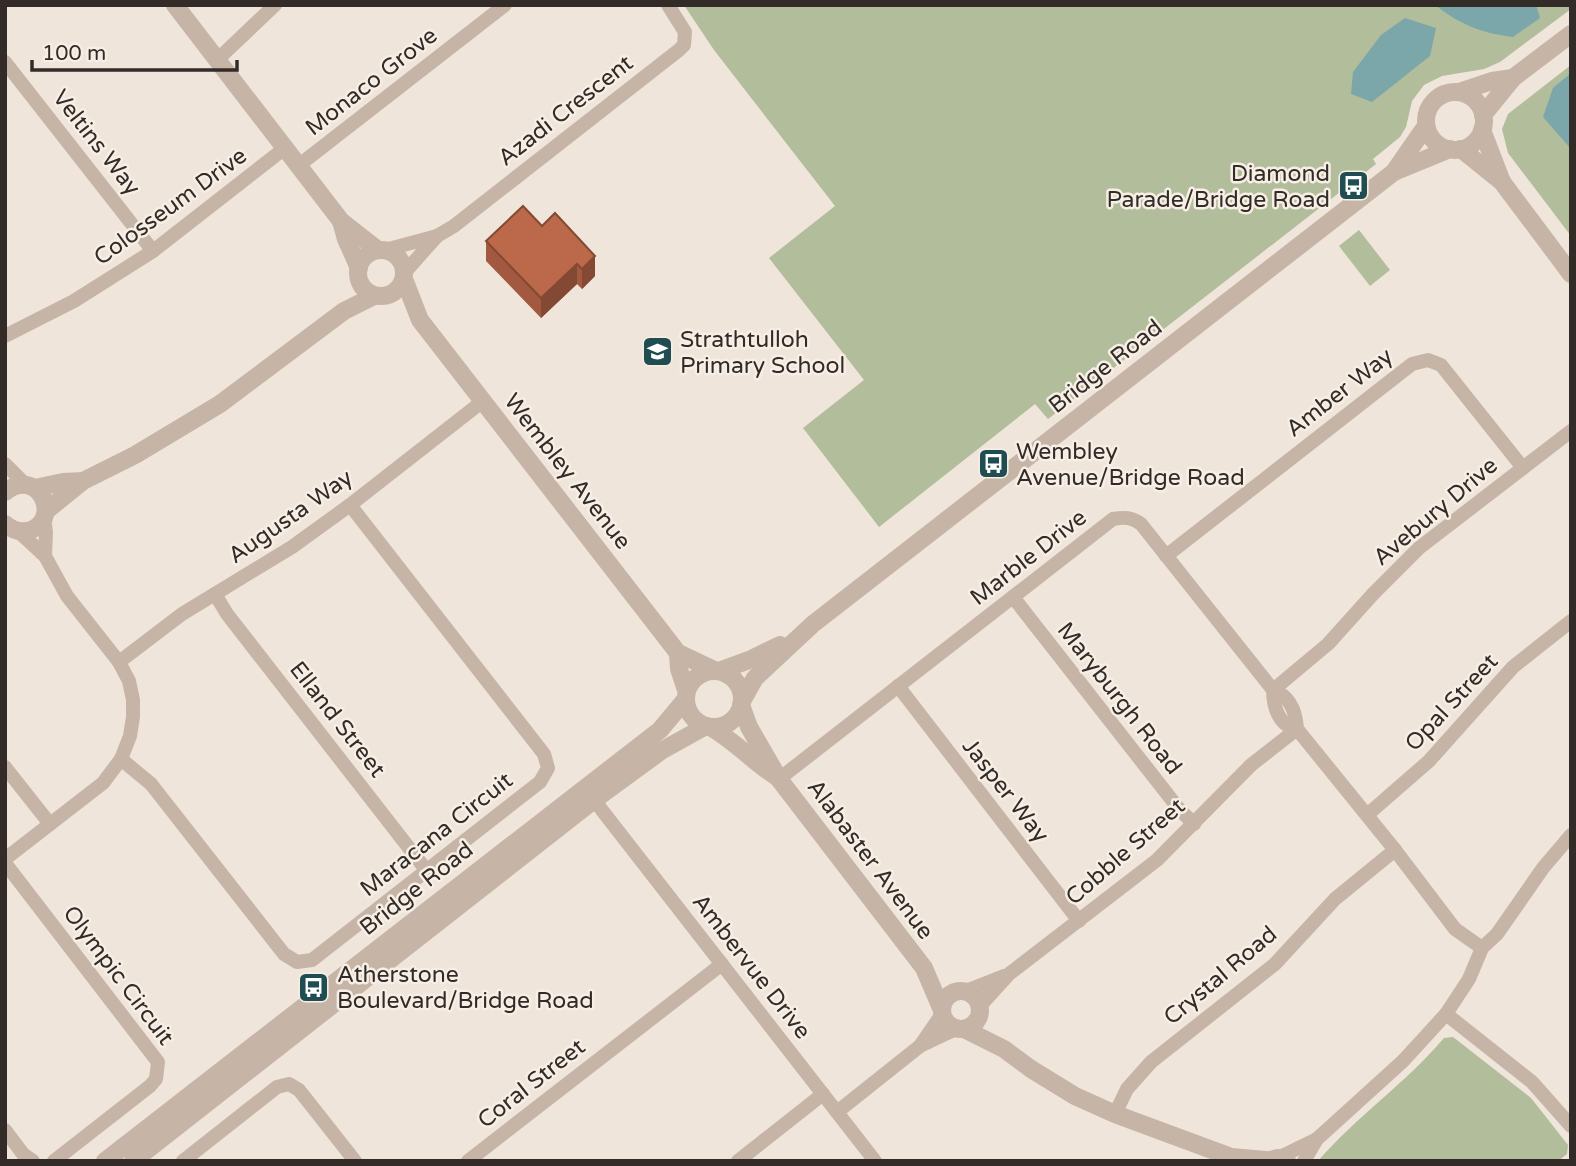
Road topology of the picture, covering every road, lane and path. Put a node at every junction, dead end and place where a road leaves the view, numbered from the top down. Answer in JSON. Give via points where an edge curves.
{"nodes":[{"id":1,"x":175,"y":5,"type":"edge"},
{"id":2,"x":275,"y":5,"type":"edge"},
{"id":3,"x":505,"y":5,"type":"edge"},
{"id":4,"x":668,"y":5,"type":"edge"},
{"id":5,"x":1571,"y":34,"type":"edge"},
{"id":6,"x":218,"y":60,"type":"junction"},
{"id":7,"x":5,"y":62,"type":"edge"},
{"id":8,"x":1513,"y":78,"type":"junction"},
{"id":9,"x":1459,"y":93,"type":"junction"},
{"id":10,"x":1483,"y":123,"type":"junction"},
{"id":11,"x":1426,"y":126,"type":"junction"},
{"id":12,"x":285,"y":148,"type":"junction"},
{"id":13,"x":1455,"y":149,"type":"junction"},
{"id":14,"x":298,"y":166,"type":"junction"},
{"id":15,"x":1394,"y":172,"type":"junction"},
{"id":16,"x":1502,"y":182,"type":"junction"},
{"id":17,"x":341,"y":221,"type":"junction"},
{"id":18,"x":437,"y":236,"type":"junction"},
{"id":19,"x":382,"y":250,"type":"junction"},
{"id":20,"x":153,"y":251,"type":"junction"},
{"id":21,"x":358,"y":272,"type":"junction"},
{"id":22,"x":1571,"y":274,"type":"edge"},
{"id":23,"x":405,"y":275,"type":"junction"},
{"id":24,"x":381,"y":296,"type":"junction"},
{"id":25,"x":419,"y":320,"type":"junction"},
{"id":26,"x":331,"y":322,"type":"junction"},
{"id":27,"x":5,"y":336,"type":"edge"},
{"id":28,"x":482,"y":401,"type":"junction"},
{"id":29,"x":1571,"y":431,"type":"edge"},
{"id":30,"x":5,"y":464,"type":"edge"},
{"id":31,"x":1523,"y":468,"type":"junction"},
{"id":32,"x":83,"y":481,"type":"junction"},
{"id":33,"x":30,"y":486,"type":"junction"},
{"id":34,"x":5,"y":492,"type":"edge"},
{"id":35,"x":350,"y":505,"type":"junction"},
{"id":36,"x":45,"y":514,"type":"junction"},
{"id":37,"x":9,"y":528,"type":"edge"},
{"id":38,"x":46,"y":556,"type":"junction"},
{"id":39,"x":1166,"y":556,"type":"junction"},
{"id":40,"x":215,"y":594,"type":"junction"},
{"id":41,"x":1013,"y":597,"type":"junction"},
{"id":42,"x":1571,"y":621,"type":"edge"},
{"id":43,"x":813,"y":624,"type":"junction"},
{"id":44,"x":678,"y":653,"type":"junction"},
{"id":45,"x":119,"y":662,"type":"junction"},
{"id":46,"x":716,"y":670,"type":"junction"},
{"id":47,"x":898,"y":687,"type":"junction"},
{"id":48,"x":1273,"y":691,"type":"junction"},
{"id":49,"x":686,"y":695,"type":"junction"},
{"id":50,"x":742,"y":703,"type":"junction"},
{"id":51,"x":708,"y":727,"type":"junction"},
{"id":52,"x":1297,"y":729,"type":"junction"},
{"id":53,"x":121,"y":759,"type":"junction"},
{"id":54,"x":5,"y":766,"type":"edge"},
{"id":55,"x":779,"y":779,"type":"junction"},
{"id":56,"x":594,"y":800,"type":"junction"},
{"id":57,"x":1367,"y":815,"type":"junction"},
{"id":58,"x":50,"y":824,"type":"junction"},
{"id":59,"x":1194,"y":824,"type":"junction"},
{"id":60,"x":1569,"y":841,"type":"edge"},
{"id":61,"x":1395,"y":850,"type":"junction"},
{"id":62,"x":5,"y":861,"type":"edge"},
{"id":63,"x":427,"y":871,"type":"junction"},
{"id":64,"x":1079,"y":921,"type":"junction"},
{"id":65,"x":1482,"y":948,"type":"junction"},
{"id":66,"x":722,"y":964,"type":"junction"},
{"id":67,"x":924,"y":968,"type":"junction"},
{"id":68,"x":1009,"y":974,"type":"junction"},
{"id":69,"x":963,"y":991,"type":"junction"},
{"id":70,"x":980,"y":1010,"type":"junction"},
{"id":71,"x":942,"y":1011,"type":"junction"},
{"id":72,"x":1446,"y":1014,"type":"junction"},
{"id":73,"x":960,"y":1029,"type":"junction"},
{"id":74,"x":920,"y":1046,"type":"junction"},
{"id":75,"x":1004,"y":1049,"type":"junction"},
{"id":76,"x":823,"y":1094,"type":"junction"},
{"id":77,"x":837,"y":1112,"type":"junction"},
{"id":78,"x":1115,"y":1114,"type":"junction"},
{"id":79,"x":1571,"y":1126,"type":"edge"},
{"id":80,"x":5,"y":1130,"type":"edge"},
{"id":81,"x":1317,"y":1139,"type":"junction"},
{"id":82,"x":1233,"y":1159,"type":"edge"},
{"id":83,"x":1274,"y":1160,"type":"edge"},
{"id":84,"x":33,"y":1161,"type":"edge"},
{"id":85,"x":54,"y":1161,"type":"edge"},
{"id":86,"x":105,"y":1161,"type":"edge"},
{"id":87,"x":133,"y":1161,"type":"edge"},
{"id":88,"x":183,"y":1161,"type":"edge"},
{"id":89,"x":355,"y":1161,"type":"edge"},
{"id":90,"x":468,"y":1161,"type":"edge"},
{"id":91,"x":738,"y":1161,"type":"edge"},
{"id":92,"x":875,"y":1161,"type":"edge"},
{"id":93,"x":1304,"y":1161,"type":"edge"}],
"edges":[{"from":1,"to":6,"type":"street"},
{"from":2,"to":6,"type":"street"},
{"from":3,"to":14,"type":"street","name":"Monaco Grove"},
{"from":4,"to":18,"type":"street","name":"Azadi Crescent","via":[[685,32],[679,50]]},
{"from":5,"to":8,"type":"street"},
{"from":6,"to":12,"type":"street"},
{"from":7,"to":20,"type":"street","name":"Veltins Way"},
{"from":8,"to":9,"type":"street"},
{"from":8,"to":10,"type":"street"},
{"from":9,"to":10,"type":"street","via":[[1474,100]]},
{"from":9,"to":11,"type":"street","via":[[1434,101]]},
{"from":10,"to":13,"type":"street","via":[[1470,145]]},
{"from":10,"to":16,"type":"street"},
{"from":11,"to":13,"type":"street","via":[[1434,142]]},
{"from":11,"to":15,"type":"street","name":"Bridge Road"},
{"from":12,"to":14,"type":"street"},
{"from":12,"to":20,"type":"street","name":"Colosseum Drive"},
{"from":13,"to":15,"type":"street","name":"Bridge Road"},
{"from":13,"to":16,"type":"street"},
{"from":14,"to":17,"type":"street"},
{"from":15,"to":43,"type":"street","name":"Bridge Road"},
{"from":16,"to":22,"type":"street"},
{"from":17,"to":19,"type":"street"},
{"from":17,"to":21,"type":"street"},
{"from":18,"to":19,"type":"street","name":"Azadi Crescent"},
{"from":18,"to":23,"type":"street","name":"Azadi Crescent"},
{"from":19,"to":21,"type":"street","via":[[364,258]]},
{"from":19,"to":23,"type":"street","via":[[397,256]]},
{"from":20,"to":27,"type":"street","name":"Colosseum Drive"},
{"from":21,"to":24,"type":"street","via":[[363,289]]},
{"from":21,"to":26,"type":"street"},
{"from":23,"to":24,"type":"street","via":[[398,290]]},
{"from":23,"to":25,"type":"street","name":"Wembley Avenue"},
{"from":24,"to":25,"type":"street","name":"Wembley Avenue"},
{"from":24,"to":26,"type":"street","via":[[344,311]]},
{"from":25,"to":28,"type":"street","name":"Wembley Avenue"},
{"from":26,"to":32,"type":"street","via":[[220,404]]},
{"from":28,"to":35,"type":"street","name":"Augusta Way"},
{"from":28,"to":44,"type":"street","name":"Wembley Avenue"},
{"from":29,"to":31,"type":"street","name":"Avebury Drive"},
{"from":30,"to":33,"type":"street"},
{"from":31,"to":39,"type":"street","name":"Amber Way","via":[[1451,374],[1435,361],[1420,361]]},
{"from":31,"to":48,"type":"street","name":"Avebury Drive","via":[[1419,548],[1328,644]]},
{"from":32,"to":33,"type":"street"},
{"from":32,"to":36,"type":"street"},
{"from":33,"to":34,"type":"street","via":[[13,486]]},
{"from":33,"to":36,"type":"street","via":[[44,498]]},
{"from":35,"to":40,"type":"street","name":"Augusta Way"},
{"from":35,"to":63,"type":"street","name":"Maracana Circuit","via":[[548,762],[547,774],[540,782]]},
{"from":36,"to":37,"type":"street","via":[[36,527]]},
{"from":36,"to":38,"type":"street"},
{"from":37,"to":38,"type":"street"},
{"from":38,"to":45,"type":"street","via":[[67,596]]},
{"from":39,"to":41,"type":"street","name":"Marble Drive","via":[[1136,521],[1113,519]]},
{"from":39,"to":48,"type":"street","name":"Marble Drive"},
{"from":40,"to":45,"type":"street","name":"Augusta Way"},
{"from":40,"to":63,"type":"street","name":"Elland Street"},
{"from":41,"to":47,"type":"street","name":"Marble Drive"},
{"from":41,"to":59,"type":"street","name":"Maryburgh Road"},
{"from":42,"to":57,"type":"street","name":"Opal Street","via":[[1513,667],[1429,761]]},
{"from":43,"to":46,"type":"street","name":"Bridge Road","via":[[770,651]]},
{"from":43,"to":50,"type":"street","name":"Bridge Road","via":[[755,678]]},
{"from":44,"to":46,"type":"street","name":"Wembley Avenue"},
{"from":44,"to":49,"type":"street","name":"Wembley Avenue"},
{"from":45,"to":53,"type":"street","via":[[133,700],[130,736]]},
{"from":46,"to":49,"type":"street","via":[[697,676]]},
{"from":46,"to":50,"type":"street","via":[[733,678]]},
{"from":47,"to":55,"type":"street","name":"Marble Drive"},
{"from":47,"to":64,"type":"street","name":"Jasper Way"},
{"from":48,"to":52,"type":"street","name":"Marble Drive","via":[[1283,723]]},
{"from":49,"to":51,"type":"street","via":[[686,707],[694,719]]},
{"from":49,"to":86,"type":"street","name":"Bridge Road","via":[[660,730]]},
{"from":50,"to":51,"type":"street","via":[[726,724]]},
{"from":50,"to":55,"type":"street","name":"Alabaster Avenue","via":[[749,727]]},
{"from":51,"to":55,"type":"street","name":"Alabaster Avenue"},
{"from":51,"to":56,"type":"street","name":"Bridge Road","via":[[661,751]]},
{"from":52,"to":57,"type":"street","name":"Marble Drive"},
{"from":52,"to":59,"type":"street","name":"Cobble Street","via":[[1251,765]]},
{"from":53,"to":58,"type":"street","via":[[103,783]]},
{"from":53,"to":63,"type":"street","name":"Maracana Circuit","via":[[151,784],[284,954],[297,962],[312,960]]},
{"from":54,"to":58,"type":"street"},
{"from":55,"to":67,"type":"street","name":"Alabaster Avenue"},
{"from":56,"to":66,"type":"street","name":"Ambervue Drive"},
{"from":56,"to":87,"type":"street","name":"Bridge Road"},
{"from":57,"to":61,"type":"street","name":"Marble Drive"},
{"from":58,"to":62,"type":"street"},
{"from":59,"to":64,"type":"street","name":"Cobble Street","via":[[1157,860]]},
{"from":60,"to":65,"type":"street"},
{"from":61,"to":65,"type":"street","name":"Marble Drive","via":[[1455,929]]},
{"from":61,"to":78,"type":"street","name":"Crystal Road","via":[[1335,899],[1275,964],[1151,1062],[1127,1088]]},
{"from":62,"to":85,"type":"street","name":"Olympic Circuit","via":[[158,1062],[150,1086]]},
{"from":64,"to":68,"type":"street","name":"Cobble Street"},
{"from":65,"to":72,"type":"street"},
{"from":66,"to":76,"type":"street","name":"Ambervue Drive"},
{"from":66,"to":90,"type":"street","name":"Coral Street"},
{"from":67,"to":69,"type":"street","name":"Alabaster Avenue"},
{"from":67,"to":71,"type":"street","name":"Alabaster Avenue"},
{"from":68,"to":69,"type":"street","name":"Cobble Street"},
{"from":68,"to":70,"type":"street","name":"Cobble Street"},
{"from":69,"to":70,"type":"street","via":[[975,997]]},
{"from":69,"to":71,"type":"street","via":[[946,998]]},
{"from":70,"to":73,"type":"street","via":[[976,1022]]},
{"from":70,"to":75,"type":"street"},
{"from":71,"to":73,"type":"street","via":[[947,1023]]},
{"from":71,"to":74,"type":"street"},
{"from":72,"to":79,"type":"street","via":[[1532,1082]]},
{"from":72,"to":81,"type":"street","via":[[1403,1061]]},
{"from":73,"to":74,"type":"street"},
{"from":73,"to":75,"type":"street"},
{"from":74,"to":77,"type":"street"},
{"from":75,"to":78,"type":"street","via":[[1075,1096]]},
{"from":76,"to":77,"type":"street","name":"Ambervue Drive"},
{"from":76,"to":91,"type":"street"},
{"from":77,"to":92,"type":"street","name":"Ambervue Drive"},
{"from":78,"to":82,"type":"street"},
{"from":80,"to":84,"type":"street"},
{"from":81,"to":83,"type":"street"},
{"from":81,"to":93,"type":"street"},
{"from":82,"to":83,"type":"street"},
{"from":88,"to":89,"type":"street","via":[[278,1087],[289,1084],[301,1091]]}]}
